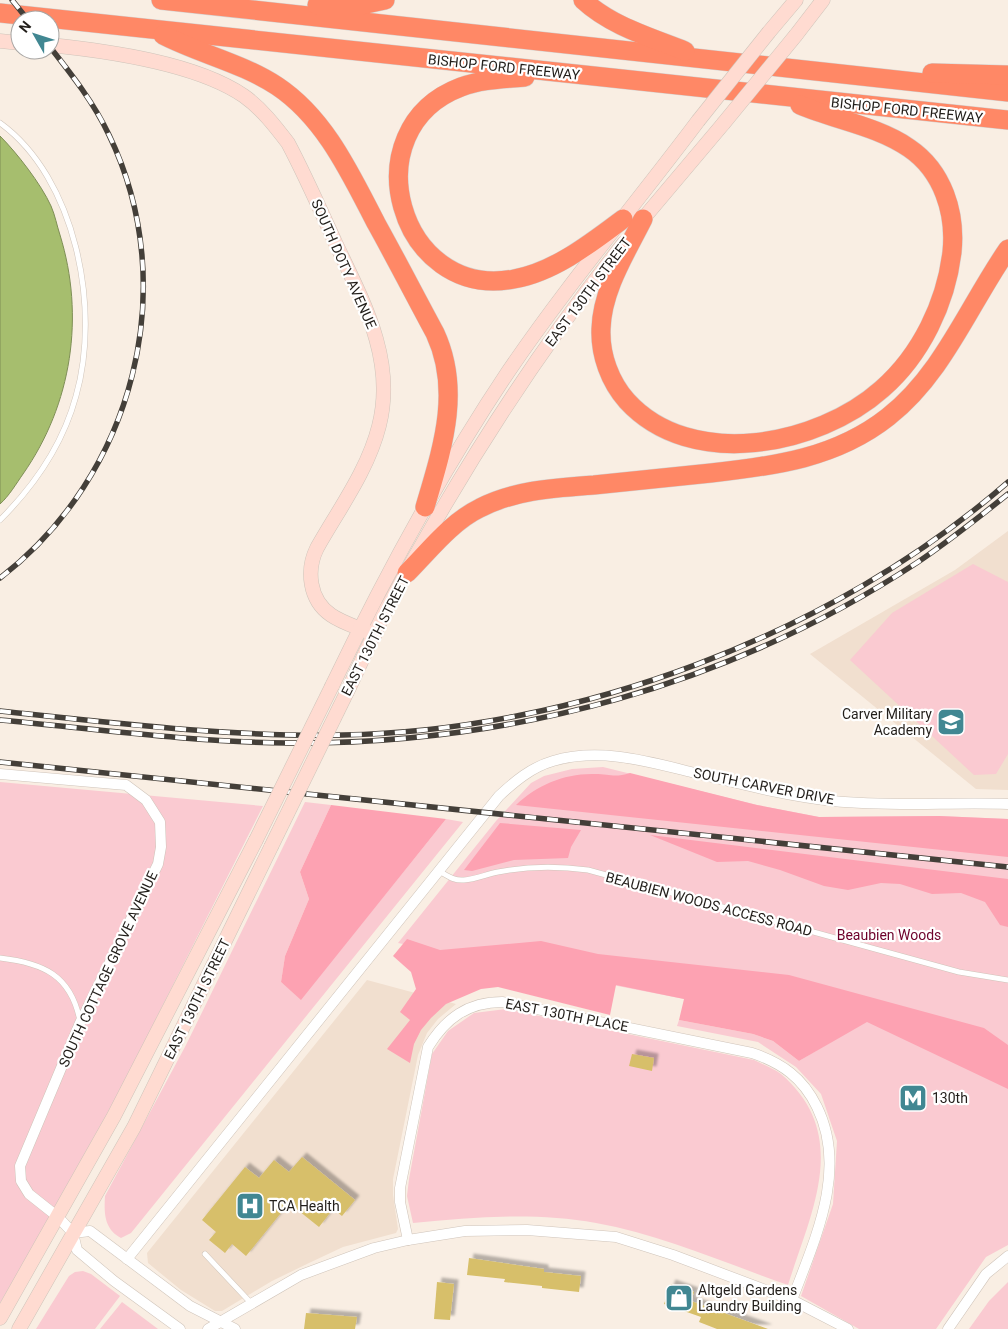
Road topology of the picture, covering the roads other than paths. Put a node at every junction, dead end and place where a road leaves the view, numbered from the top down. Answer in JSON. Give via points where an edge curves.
{"nodes":[{"id":1,"x":160,"y":0,"type":"edge"},
{"id":2,"x":385,"y":0,"type":"edge"},
{"id":3,"x":583,"y":0,"type":"edge"},
{"id":4,"x":796,"y":0,"type":"edge"},
{"id":5,"x":823,"y":0,"type":"edge"},
{"id":6,"x":251,"y":10,"type":"junction"},
{"id":7,"x":0,"y":13,"type":"edge"},
{"id":8,"x":155,"y":31,"type":"junction"},
{"id":9,"x":60,"y":47,"type":"edge"},
{"id":10,"x":707,"y":60,"type":"junction"},
{"id":11,"x":564,"y":73,"type":"junction"},
{"id":12,"x":1008,"y":75,"type":"edge"},
{"id":13,"x":892,"y":80,"type":"junction"},
{"id":14,"x":1008,"y":92,"type":"edge"},
{"id":15,"x":783,"y":97,"type":"junction"},
{"id":16,"x":1008,"y":120,"type":"edge"},
{"id":17,"x":0,"y":123,"type":"edge"},
{"id":18,"x":623,"y":220,"type":"junction"},
{"id":19,"x":643,"y":220,"type":"junction"},
{"id":20,"x":1008,"y":249,"type":"edge"},
{"id":21,"x":425,"y":507,"type":"junction"},
{"id":22,"x":0,"y":520,"type":"edge"},
{"id":23,"x":407,"y":573,"type":"junction"},
{"id":24,"x":360,"y":628,"type":"junction"},
{"id":25,"x":375,"y":635,"type":"junction"},
{"id":26,"x":0,"y":774,"type":"edge"},
{"id":27,"x":1008,"y":804,"type":"edge"},
{"id":28,"x":440,"y":871,"type":"junction"},
{"id":29,"x":0,"y":958,"type":"edge"},
{"id":30,"x":1008,"y":980,"type":"edge"},
{"id":31,"x":80,"y":1023,"type":"junction"},
{"id":32,"x":58,"y":1217,"type":"junction"},
{"id":33,"x":73,"y":1233,"type":"junction"},
{"id":34,"x":408,"y":1240,"type":"junction"},
{"id":35,"x":205,"y":1254,"type":"dead end"},
{"id":36,"x":1008,"y":1256,"type":"edge"},
{"id":37,"x":127,"y":1259,"type":"junction"},
{"id":38,"x":792,"y":1300,"type":"junction"},
{"id":39,"x":251,"y":1303,"type":"junction"},
{"id":40,"x":0,"y":1318,"type":"edge"},
{"id":41,"x":220,"y":1322,"type":"junction"},
{"id":42,"x":19,"y":1329,"type":"edge"},
{"id":43,"x":180,"y":1329,"type":"edge"},
{"id":44,"x":208,"y":1329,"type":"edge"},
{"id":45,"x":234,"y":1329,"type":"edge"},
{"id":46,"x":848,"y":1329,"type":"edge"},
{"id":47,"x":948,"y":1329,"type":"edge"}],
"edges":[{"from":1,"to":6,"type":"highway","name":"BISHOP FORD FREEWAY"},
{"from":2,"to":6,"type":"highway","via":[[337,6],[300,3]]},
{"from":3,"to":10,"type":"highway","via":[[620,25]]},
{"from":4,"to":18,"type":"main road","name":"EAST 130TH STREET","bridge":true},
{"from":5,"to":19,"type":"main road","name":"EAST 130TH STREET","bridge":true},
{"from":6,"to":10,"type":"highway","name":"BISHOP FORD FREEWAY"},
{"from":7,"to":8,"type":"highway","name":"BISHOP FORD FREEWAY"},
{"from":8,"to":11,"type":"highway","name":"BISHOP FORD FREEWAY"},
{"from":8,"to":21,"type":"highway","via":[[190,49],[246,69],[278,87],[307,112],[341,158],[435,333],[445,360],[449,409],[441,453]]},
{"from":9,"to":24,"type":"main road","name":"SOUTH DOTY AVENUE","via":[[154,62],[205,76],[245,96],[288,143],[369,314],[382,361],[384,384],[379,427],[366,463],[317,548],[310,570],[315,594],[325,610]]},
{"from":10,"to":13,"type":"highway","name":"BISHOP FORD FREEWAY"},
{"from":11,"to":15,"type":"highway","name":"BISHOP FORD FREEWAY"},
{"from":11,"to":18,"type":"highway","via":[[475,82],[449,92],[428,108],[413,126],[400,157],[397,188],[403,212],[416,239],[437,260],[461,274],[502,281],[532,274],[554,264]]},
{"from":12,"to":13,"type":"highway","via":[[939,72]]},
{"from":13,"to":14,"type":"highway","name":"BISHOP FORD FREEWAY"},
{"from":15,"to":16,"type":"highway","name":"BISHOP FORD FREEWAY"},
{"from":15,"to":19,"type":"highway","via":[[910,148],[932,171],[948,202],[953,241],[939,304],[913,354],[883,389],[840,419],[770,441],[708,441],[672,432],[644,417],[612,380],[606,365],[601,330],[602,314],[616,274]]},
{"from":17,"to":22,"type":"lane","via":[[27,147],[62,204],[76,243],[86,303],[85,349],[76,396],[61,437],[26,492]]},
{"from":18,"to":21,"type":"main road","name":"EAST 130TH STREET","via":[[508,373]]},
{"from":19,"to":23,"type":"main road","name":"EAST 130TH STREET","via":[[584,293],[522,383]]},
{"from":20,"to":23,"type":"highway","via":[[922,385],[888,417],[850,441],[817,456],[774,466],[521,493],[463,518]]},
{"from":21,"to":24,"type":"main road","name":"EAST 130TH STREET","via":[[384,578]]},
{"from":23,"to":25,"type":"main road","name":"EAST 130TH STREET"},
{"from":24,"to":25,"type":"main road","name":"SOUTH DOTY AVENUE"},
{"from":24,"to":32,"type":"main road","name":"EAST 130TH STREET","bridge":true,"via":[[256,840],[114,1116]]},
{"from":25,"to":33,"type":"main road","name":"EAST 130TH STREET","bridge":true,"via":[[134,1127]]},
{"from":26,"to":31,"type":"street","name":"SOUTH COTTAGE GROVE AVENUE","via":[[126,785],[146,800],[160,822],[158,864]]},
{"from":27,"to":28,"type":"street","name":"SOUTH CARVER DRIVE","via":[[833,801],[767,790],[627,758],[570,757],[532,770],[499,796]]},
{"from":28,"to":30,"type":"lane","name":"BEAUBIEN WOODS ACCESS ROAD","via":[[452,879],[464,880],[532,868],[588,870],[959,972]]},
{"from":28,"to":37,"type":"street"},
{"from":29,"to":31,"type":"lane","via":[[33,963],[50,971],[71,996]]},
{"from":31,"to":32,"type":"street","name":"SOUTH COTTAGE GROVE AVENUE","via":[[20,1166],[21,1182],[29,1194]]},
{"from":32,"to":33,"type":"street","name":"SOUTH COTTAGE GROVE AVENUE"},
{"from":32,"to":40,"type":"main road","name":"EAST 130TH STREET"},
{"from":33,"to":37,"type":"street","via":[[90,1232]]},
{"from":33,"to":42,"type":"main road","name":"EAST 130TH STREET"},
{"from":33,"to":43,"type":"street","name":"SOUTH COTTAGE GROVE AVENUE","via":[[77,1250]]},
{"from":34,"to":38,"type":"street","via":[[465,1231],[498,1230],[616,1238],[713,1269]]},
{"from":34,"to":38,"type":"street","name":"EAST 130TH PLACE","via":[[400,1188],[428,1047],[449,1020],[483,1002],[502,1002],[752,1053],[786,1068],[799,1079],[812,1096],[828,1134],[831,1154],[827,1196]]},
{"from":34,"to":39,"type":"street","via":[[374,1248],[301,1274]]},
{"from":35,"to":39,"type":"lane"},
{"from":36,"to":47,"type":"street","via":[[986,1274]]},
{"from":37,"to":41,"type":"street","via":[[190,1306]]},
{"from":38,"to":46,"type":"street"},
{"from":39,"to":41,"type":"street"},
{"from":41,"to":44,"type":"street"},
{"from":41,"to":45,"type":"street"}]}
